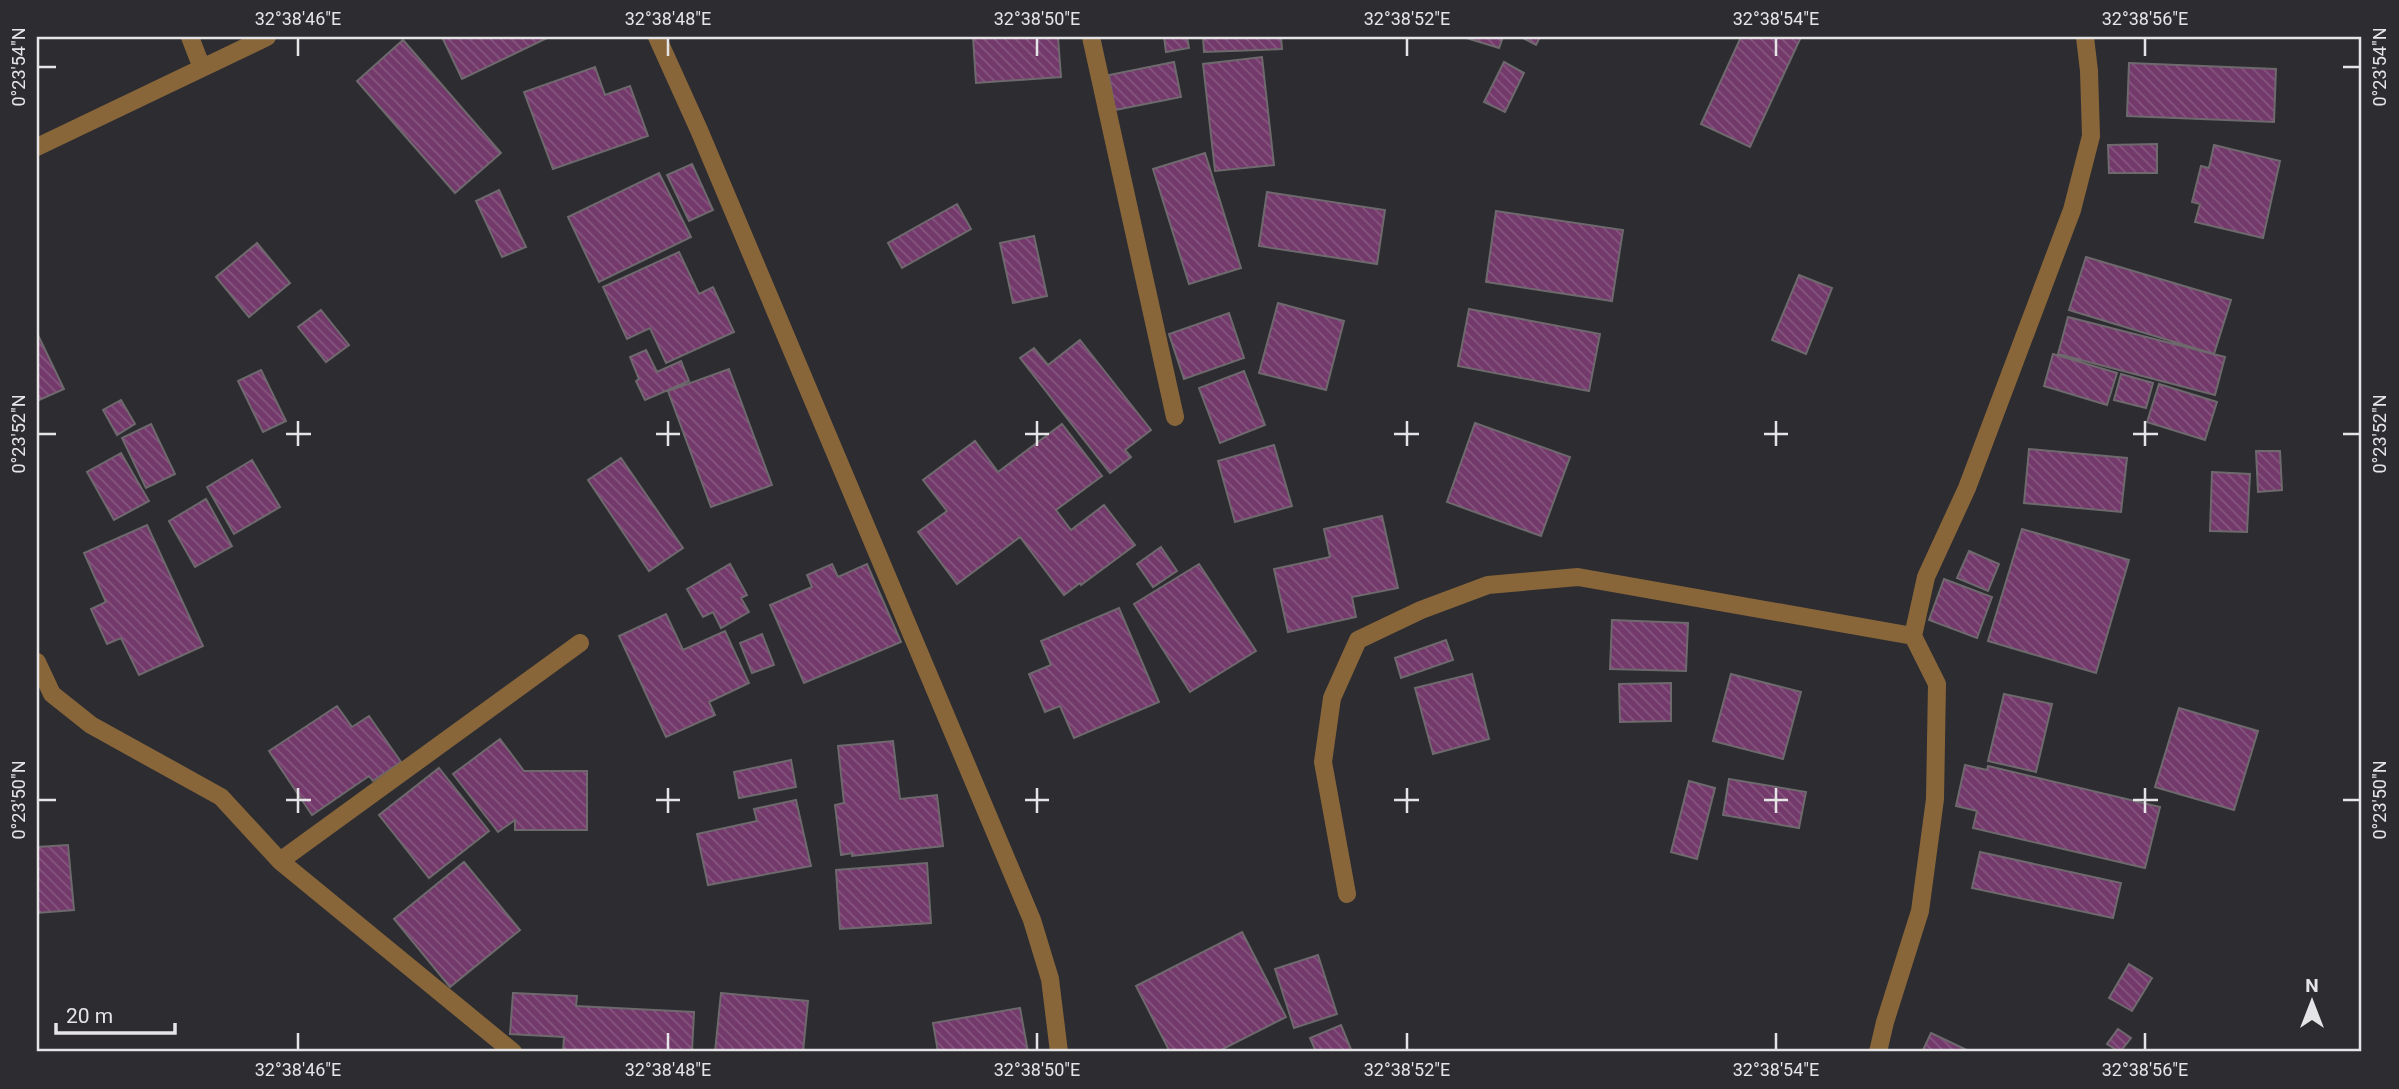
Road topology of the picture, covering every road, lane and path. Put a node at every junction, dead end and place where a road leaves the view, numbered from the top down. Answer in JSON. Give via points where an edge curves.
{"nodes":[{"id":1,"x":190,"y":37,"type":"edge"},
{"id":2,"x":267,"y":37,"type":"edge"},
{"id":3,"x":657,"y":37,"type":"edge"},
{"id":4,"x":1091,"y":37,"type":"edge"},
{"id":5,"x":2085,"y":37,"type":"edge"},
{"id":6,"x":202,"y":68,"type":"junction"},
{"id":7,"x":37,"y":147,"type":"edge"},
{"id":8,"x":1175,"y":417,"type":"dead end"},
{"id":9,"x":1913,"y":636,"type":"junction"},
{"id":10,"x":580,"y":643,"type":"dead end"},
{"id":11,"x":37,"y":662,"type":"edge"},
{"id":12,"x":280,"y":861,"type":"junction"},
{"id":13,"x":1347,"y":894,"type":"dead end"},
{"id":14,"x":513,"y":1052,"type":"edge"},
{"id":15,"x":1059,"y":1052,"type":"edge"},
{"id":16,"x":1878,"y":1052,"type":"edge"}],
"edges":[{"from":1,"to":6,"type":"street"},
{"from":2,"to":6,"type":"street"},
{"from":3,"to":15,"type":"street","via":[[1032,919],[1050,979]]},
{"from":4,"to":8,"type":"street"},
{"from":5,"to":9,"type":"street","via":[[2091,136],[2072,209],[1967,488],[1926,577]]},
{"from":6,"to":7,"type":"street"},
{"from":9,"to":13,"type":"street","via":[[1578,577],[1489,585],[1421,610],[1357,640],[1332,698],[1323,762]]},
{"from":9,"to":16,"type":"street","via":[[1937,684],[1935,799],[1920,911]]},
{"from":10,"to":12,"type":"street"},
{"from":11,"to":12,"type":"street","via":[[52,694],[91,725],[221,797]]},
{"from":12,"to":14,"type":"street"}]}
